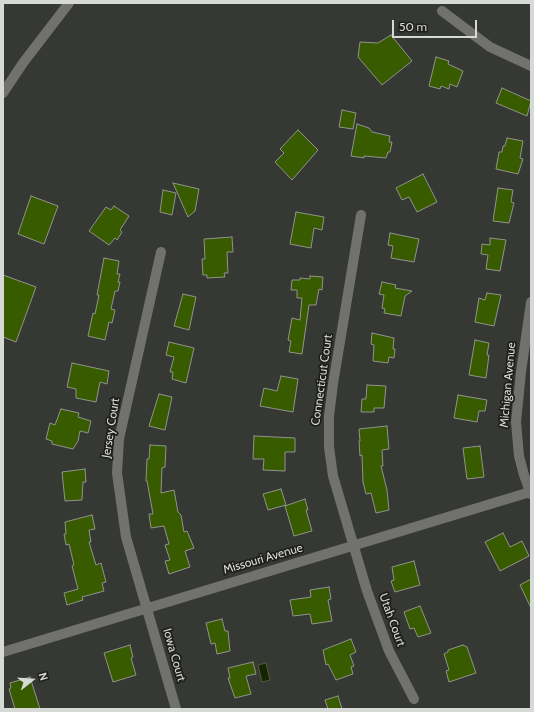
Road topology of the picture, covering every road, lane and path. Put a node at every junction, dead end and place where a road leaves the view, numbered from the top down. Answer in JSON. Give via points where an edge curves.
{"nodes":[{"id":1,"x":69,"y":3,"type":"edge"},
{"id":2,"x":442,"y":11,"type":"dead end"},
{"id":3,"x":531,"y":66,"type":"edge"},
{"id":4,"x":3,"y":93,"type":"edge"},
{"id":5,"x":361,"y":216,"type":"dead end"},
{"id":6,"x":161,"y":252,"type":"dead end"},
{"id":7,"x":531,"y":302,"type":"edge"},
{"id":8,"x":530,"y":493,"type":"edge"},
{"id":9,"x":355,"y":546,"type":"junction"},
{"id":10,"x":147,"y":608,"type":"junction"},
{"id":11,"x":3,"y":652,"type":"edge"},
{"id":12,"x":414,"y":699,"type":"dead end"},
{"id":13,"x":176,"y":709,"type":"edge"}],
"edges":[{"from":1,"to":4,"type":"street"},
{"from":2,"to":3,"type":"street","via":[[490,47]]},
{"from":5,"to":9,"type":"street","name":"Connecticut Court","via":[[333,384],[328,432],[328,447],[334,476]]},
{"from":6,"to":10,"type":"street","name":"Jersey Court","via":[[119,439],[117,473],[126,537]]},
{"from":7,"to":8,"type":"street","name":"Michigan Avenue","via":[[516,422],[519,456]]},
{"from":8,"to":9,"type":"street","name":"Missouri Avenue"},
{"from":9,"to":10,"type":"street","name":"Missouri Avenue"},
{"from":9,"to":12,"type":"street","name":"Utah Court","via":[[367,591],[385,640]]},
{"from":10,"to":11,"type":"street","name":"Missouri Avenue"},
{"from":10,"to":13,"type":"street","name":"Iowa Court"}]}
